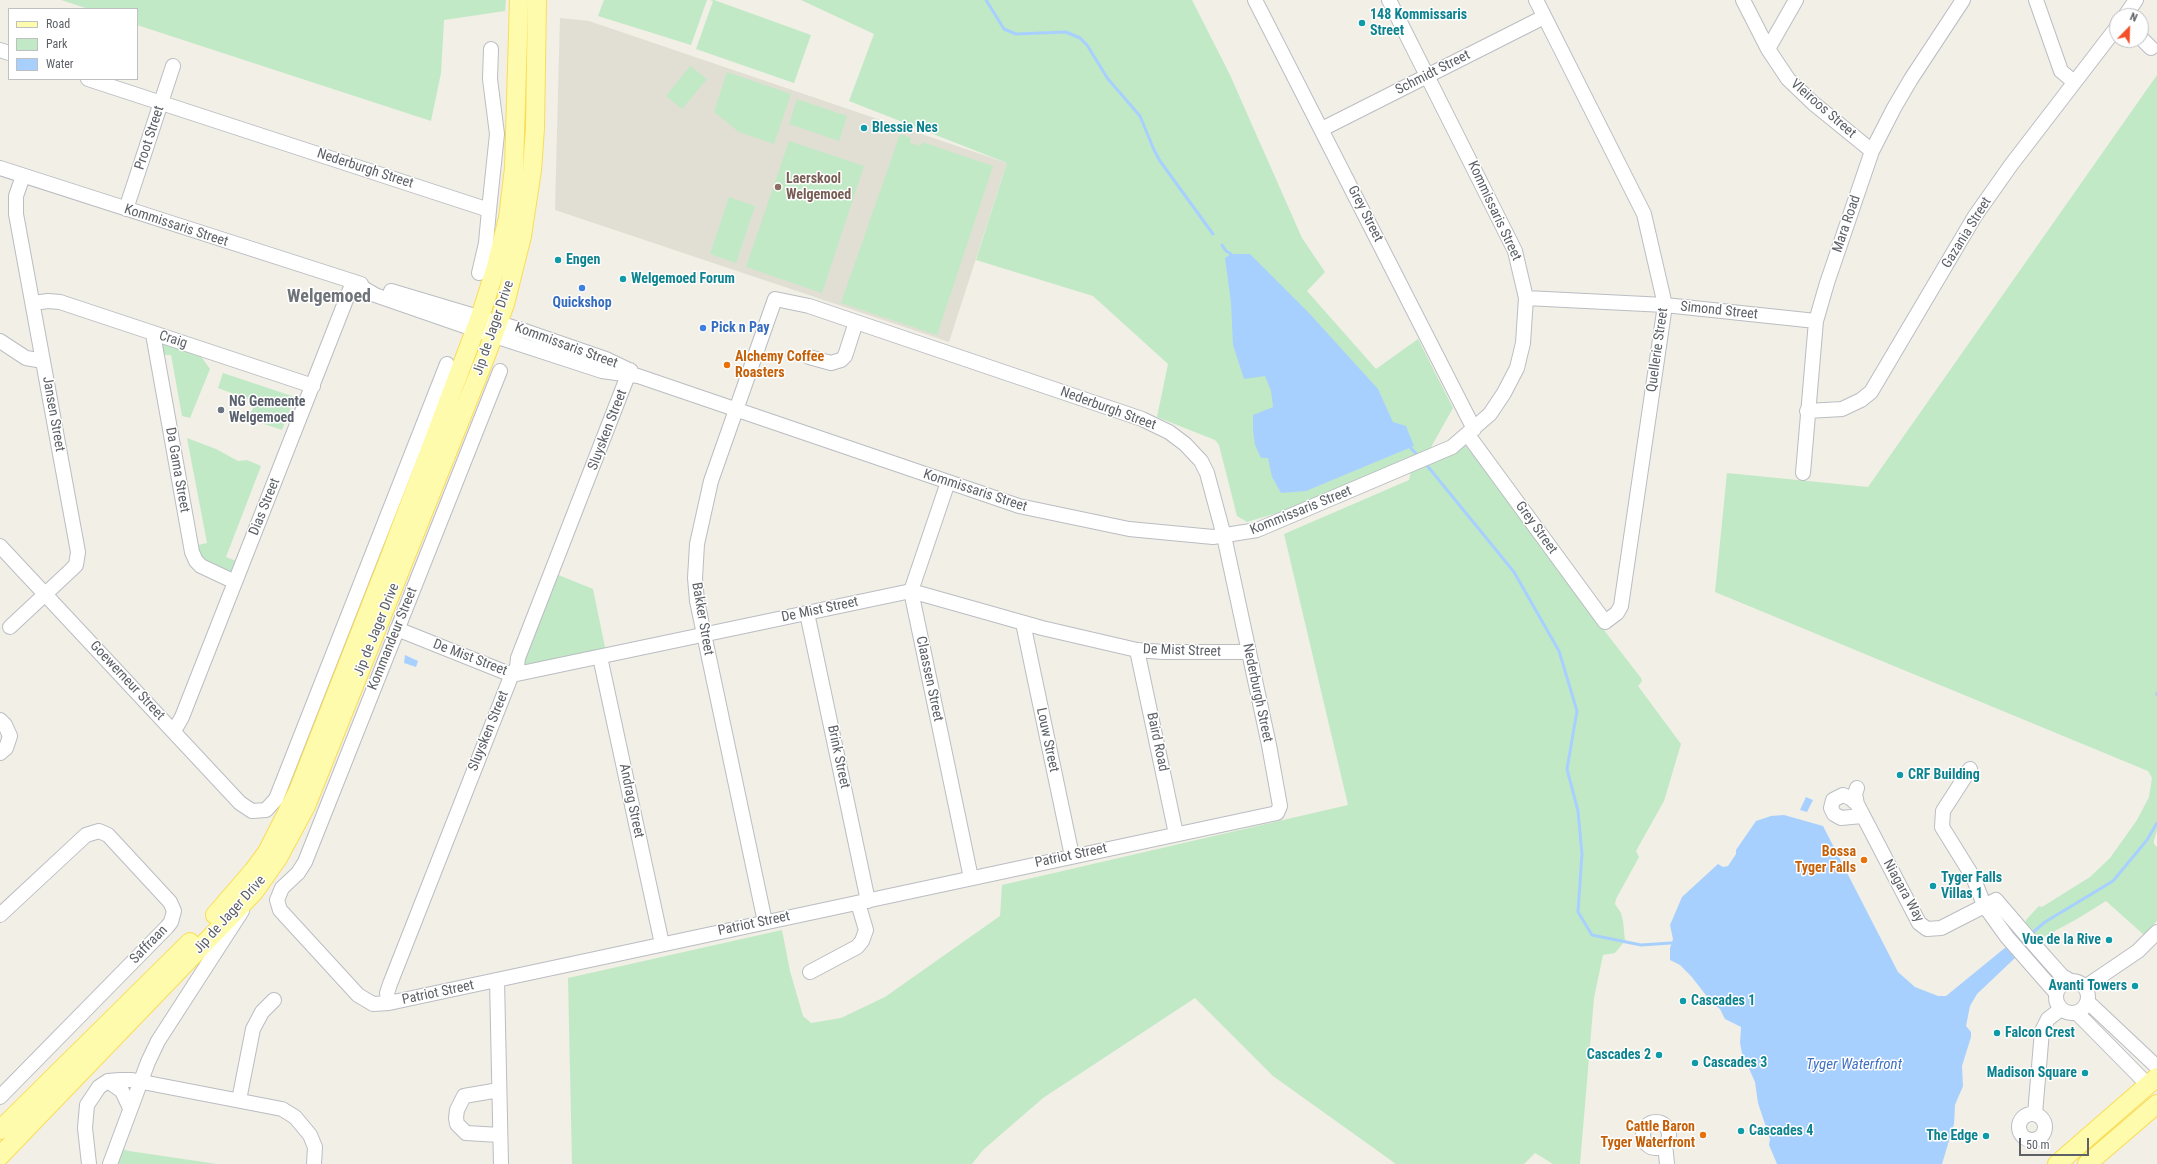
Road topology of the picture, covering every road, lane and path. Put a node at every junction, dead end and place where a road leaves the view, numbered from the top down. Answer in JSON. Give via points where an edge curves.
{"nodes":[{"id":1,"x":519,"y":0,"type":"edge"},
{"id":2,"x":530,"y":0,"type":"edge"},
{"id":3,"x":537,"y":0,"type":"edge"},
{"id":4,"x":1255,"y":0,"type":"edge"},
{"id":5,"x":1388,"y":0,"type":"edge"},
{"id":6,"x":1536,"y":0,"type":"edge"},
{"id":7,"x":1743,"y":0,"type":"edge"},
{"id":8,"x":1796,"y":0,"type":"edge"},
{"id":9,"x":1963,"y":0,"type":"edge"},
{"id":10,"x":2036,"y":0,"type":"edge"},
{"id":11,"x":1544,"y":17,"type":"junction"},
{"id":12,"x":2109,"y":37,"type":"edge"},
{"id":13,"x":2149,"y":45,"type":"edge"},
{"id":14,"x":2152,"y":48,"type":"dead end"},
{"id":15,"x":491,"y":49,"type":"dead end"},
{"id":16,"x":1768,"y":49,"type":"junction"},
{"id":17,"x":174,"y":66,"type":"dead end"},
{"id":18,"x":1427,"y":76,"type":"junction"},
{"id":19,"x":91,"y":80,"type":"edge"},
{"id":20,"x":2074,"y":82,"type":"junction"},
{"id":21,"x":161,"y":103,"type":"junction"},
{"id":22,"x":517,"y":110,"type":"junction"},
{"id":23,"x":1322,"y":129,"type":"junction"},
{"id":24,"x":1872,"y":151,"type":"junction"},
{"id":25,"x":0,"y":168,"type":"edge"},
{"id":26,"x":23,"y":176,"type":"junction"},
{"id":27,"x":126,"y":209,"type":"junction"},
{"id":28,"x":489,"y":210,"type":"junction"},
{"id":29,"x":479,"y":273,"type":"dead end"},
{"id":30,"x":353,"y":282,"type":"junction"},
{"id":31,"x":1526,"y":298,"type":"junction"},
{"id":32,"x":775,"y":299,"type":"joint"},
{"id":33,"x":33,"y":303,"type":"junction"},
{"id":34,"x":1665,"y":305,"type":"junction"},
{"id":35,"x":1816,"y":321,"type":"junction"},
{"id":36,"x":856,"y":322,"type":"junction"},
{"id":37,"x":478,"y":324,"type":"junction"},
{"id":38,"x":497,"y":329,"type":"junction"},
{"id":39,"x":153,"y":334,"type":"junction"},
{"id":40,"x":0,"y":341,"type":"edge"},
{"id":41,"x":809,"y":356,"type":"dead end"},
{"id":42,"x":43,"y":361,"type":"junction"},
{"id":43,"x":447,"y":364,"type":"dead end"},
{"id":44,"x":500,"y":371,"type":"dead end"},
{"id":45,"x":632,"y":374,"type":"junction"},
{"id":46,"x":313,"y":386,"type":"junction"},
{"id":47,"x":736,"y":409,"type":"junction"},
{"id":48,"x":1807,"y":411,"type":"junction"},
{"id":49,"x":1471,"y":432,"type":"junction"},
{"id":50,"x":1803,"y":473,"type":"dead end"},
{"id":51,"x":948,"y":482,"type":"junction"},
{"id":52,"x":1224,"y":536,"type":"junction"},
{"id":53,"x":0,"y":546,"type":"edge"},
{"id":54,"x":235,"y":582,"type":"junction"},
{"id":55,"x":911,"y":591,"type":"junction"},
{"id":56,"x":45,"y":594,"type":"junction"},
{"id":57,"x":807,"y":613,"type":"junction"},
{"id":58,"x":1605,"y":622,"type":"joint"},
{"id":59,"x":1023,"y":623,"type":"junction"},
{"id":60,"x":10,"y":627,"type":"dead end"},
{"id":61,"x":397,"y":630,"type":"junction"},
{"id":62,"x":704,"y":634,"type":"junction"},
{"id":63,"x":1137,"y":650,"type":"junction"},
{"id":64,"x":1248,"y":652,"type":"junction"},
{"id":65,"x":600,"y":657,"type":"junction"},
{"id":66,"x":512,"y":675,"type":"junction"},
{"id":67,"x":0,"y":720,"type":"edge"},
{"id":68,"x":174,"y":731,"type":"junction"},
{"id":69,"x":0,"y":753,"type":"edge"},
{"id":70,"x":1970,"y":769,"type":"dead end"},
{"id":71,"x":1857,"y":788,"type":"dead end"},
{"id":72,"x":1277,"y":813,"type":"joint"},
{"id":73,"x":1176,"y":834,"type":"junction"},
{"id":74,"x":1072,"y":856,"type":"junction"},
{"id":75,"x":971,"y":878,"type":"junction"},
{"id":76,"x":254,"y":892,"type":"junction"},
{"id":77,"x":277,"y":900,"type":"joint"},
{"id":78,"x":863,"y":902,"type":"junction"},
{"id":79,"x":1990,"y":902,"type":"junction"},
{"id":80,"x":0,"y":915,"type":"edge"},
{"id":81,"x":765,"y":922,"type":"junction"},
{"id":82,"x":2157,"y":932,"type":"edge"},
{"id":83,"x":662,"y":944,"type":"junction"},
{"id":84,"x":810,"y":972,"type":"dead end"},
{"id":85,"x":497,"y":980,"type":"junction"},
{"id":86,"x":2071,"y":981,"type":"junction"},
{"id":87,"x":2085,"y":987,"type":"junction"},
{"id":88,"x":2056,"y":993,"type":"junction"},
{"id":89,"x":274,"y":1000,"type":"dead end"},
{"id":90,"x":2088,"y":1002,"type":"junction"},
{"id":91,"x":389,"y":1003,"type":"junction"},
{"id":92,"x":2061,"y":1009,"type":"junction"},
{"id":93,"x":2077,"y":1013,"type":"junction"},
{"id":94,"x":2157,"y":1067,"type":"edge"},
{"id":95,"x":108,"y":1081,"type":"junction"},
{"id":96,"x":140,"y":1082,"type":"junction"},
{"id":97,"x":2154,"y":1085,"type":"edge"},
{"id":98,"x":499,"y":1090,"type":"junction"},
{"id":99,"x":0,"y":1097,"type":"edge"},
{"id":100,"x":239,"y":1100,"type":"junction"},
{"id":101,"x":2157,"y":1104,"type":"edge"},
{"id":102,"x":130,"y":1108,"type":"junction"},
{"id":103,"x":2035,"y":1114,"type":"dead end"},
{"id":104,"x":0,"y":1130,"type":"edge"},
{"id":105,"x":500,"y":1135,"type":"junction"},
{"id":106,"x":1659,"y":1146,"type":"dead end"},
{"id":107,"x":0,"y":1156,"type":"edge"},
{"id":108,"x":90,"y":1164,"type":"edge"},
{"id":109,"x":110,"y":1164,"type":"edge"},
{"id":110,"x":314,"y":1164,"type":"edge"},
{"id":111,"x":501,"y":1164,"type":"edge"},
{"id":112,"x":1665,"y":1164,"type":"edge"},
{"id":113,"x":2057,"y":1164,"type":"edge"},
{"id":114,"x":2087,"y":1164,"type":"edge"}],
"edges":[{"from":1,"to":22,"type":"main road"},
{"from":2,"to":22,"type":"main road","via":[[526,9],[524,80]]},
{"from":3,"to":38,"type":"main road","name":"Jip de Jager Drive","via":[[532,170],[522,236]]},
{"from":4,"to":23,"type":"street","name":"Grey Street"},
{"from":5,"to":18,"type":"street","name":"Kommissaris Street"},
{"from":6,"to":11,"type":"street","name":"Quellerie Street"},
{"from":7,"to":16,"type":"street","name":"Vleiroos Street"},
{"from":8,"to":16,"type":"street"},
{"from":9,"to":24,"type":"street","name":"Mara Road","via":[[1911,79]]},
{"from":10,"to":20,"type":"street","via":[[2061,70]]},
{"from":11,"to":18,"type":"street","name":"Schmidt Street"},
{"from":11,"to":34,"type":"street","name":"Quellerie Street","via":[[1644,214]]},
{"from":12,"to":20,"type":"street","name":"Gazania Street"},
{"from":13,"to":14,"type":"street"},
{"from":15,"to":28,"type":"street","via":[[490,79],[497,134]]},
{"from":16,"to":24,"type":"street","name":"Vleiroos Street","via":[[1796,89]]},
{"from":17,"to":21,"type":"street","name":"Proot Street"},
{"from":18,"to":23,"type":"street","name":"Schmidt Street"},
{"from":18,"to":31,"type":"street","name":"Kommissaris Street","via":[[1508,236],[1520,266]]},
{"from":19,"to":21,"type":"street","name":"Nederburgh Street"},
{"from":20,"to":48,"type":"street","name":"Gazania Street","via":[[1975,216],[1871,392],[1842,409]]},
{"from":21,"to":27,"type":"street","name":"Proot Street"},
{"from":21,"to":28,"type":"street","name":"Nederburgh Street"},
{"from":22,"to":37,"type":"main road","name":"Jip de Jager Drive","via":[[508,218]]},
{"from":23,"to":49,"type":"street","name":"Grey Street"},
{"from":24,"to":35,"type":"street","name":"Mara Road","via":[[1823,293]]},
{"from":25,"to":26,"type":"street","name":"Kommissaris Street"},
{"from":26,"to":27,"type":"street","name":"Kommissaris Street"},
{"from":26,"to":33,"type":"street","name":"Jansen Street","via":[[15,204]]},
{"from":27,"to":30,"type":"street","name":"Kommissaris Street"},
{"from":28,"to":29,"type":"street","via":[[486,243]]},
{"from":30,"to":37,"type":"street","name":"Kommissaris Street","via":[[375,295]]},
{"from":30,"to":46,"type":"street","name":"Dias Street"},
{"from":31,"to":34,"type":"street","name":"Simond Street"},
{"from":31,"to":49,"type":"street","name":"Kommissaris Street","via":[[1523,343],[1516,368],[1490,414]]},
{"from":32,"to":36,"type":"street","name":"Nederburgh Street","via":[[809,306]]},
{"from":32,"to":47,"type":"street","name":"Bakker Street"},
{"from":33,"to":39,"type":"street","name":"Craig","via":[[60,302]]},
{"from":33,"to":42,"type":"street","name":"Jansen Street"},
{"from":34,"to":35,"type":"street","name":"Simond Street"},
{"from":34,"to":58,"type":"street","name":"Quellerie Street","via":[[1621,606],[1617,613]]},
{"from":35,"to":48,"type":"street","name":"Mara Road"},
{"from":36,"to":41,"type":"street","via":[[845,356],[841,360],[831,363]]},
{"from":36,"to":52,"type":"street","name":"Nederburgh Street","via":[[1142,419],[1170,432],[1185,444],[1207,473]]},
{"from":37,"to":38,"type":"street","name":"Kommissaris Street"},
{"from":37,"to":104,"type":"main road","name":"Jip de Jager Drive","via":[[321,735],[298,791],[267,852],[239,888],[191,941]]},
{"from":38,"to":45,"type":"street","name":"Kommissaris Street","via":[[606,359]]},
{"from":38,"to":76,"type":"main road","name":"Jip de Jager Drive","via":[[306,806],[278,858]]},
{"from":39,"to":46,"type":"street","name":"Craig"},
{"from":39,"to":54,"type":"street","name":"Da Gama Street","via":[[192,552],[201,566]]},
{"from":40,"to":42,"type":"street","via":[[26,358]]},
{"from":42,"to":56,"type":"street","name":"Jansen Street","via":[[78,552],[76,565]]},
{"from":43,"to":68,"type":"street","name":"Goewerneur Street","via":[[276,799],[266,810],[256,812],[247,809]]},
{"from":44,"to":61,"type":"street","name":"Kommandeur Street"},
{"from":45,"to":47,"type":"street","name":"Kommissaris Street"},
{"from":45,"to":66,"type":"street","name":"Sluysken Street"},
{"from":46,"to":54,"type":"street","name":"Dias Street"},
{"from":47,"to":51,"type":"street","name":"Kommissaris Street"},
{"from":47,"to":62,"type":"street","name":"Bakker Street","via":[[711,481],[697,544],[695,578]]},
{"from":48,"to":50,"type":"street","name":"Mara Road"},
{"from":49,"to":52,"type":"street","name":"Kommissaris Street","via":[[1452,447],[1278,522],[1257,530]]},
{"from":49,"to":58,"type":"street","name":"Grey Street"},
{"from":51,"to":52,"type":"street","name":"Kommissaris Street","via":[[1019,506],[1112,527]]},
{"from":51,"to":55,"type":"street"},
{"from":52,"to":64,"type":"street","name":"Nederburgh Street"},
{"from":53,"to":56,"type":"street","name":"Goewerneur Street"},
{"from":54,"to":68,"type":"street","name":"Dias Street","via":[[182,717]]},
{"from":55,"to":57,"type":"street","name":"De Mist Street"},
{"from":55,"to":59,"type":"street","name":"De Mist Street"},
{"from":55,"to":75,"type":"street","name":"Claassen Street"},
{"from":56,"to":60,"type":"street","name":"Jansen Street"},
{"from":56,"to":68,"type":"street","name":"Goewerneur Street"},
{"from":57,"to":62,"type":"street","name":"De Mist Street"},
{"from":57,"to":78,"type":"street","name":"Brink Street"},
{"from":59,"to":63,"type":"street","name":"De Mist Street"},
{"from":59,"to":74,"type":"street","name":"Louw Street"},
{"from":61,"to":66,"type":"street","name":"De Mist Street"},
{"from":61,"to":77,"type":"street","name":"Kommandeur Street","via":[[305,862],[298,873],[282,888]]},
{"from":62,"to":65,"type":"street","name":"De Mist Street"},
{"from":62,"to":81,"type":"street","name":"Bakker Street"},
{"from":63,"to":64,"type":"street","name":"De Mist Street"},
{"from":63,"to":73,"type":"street","name":"Baird Road"},
{"from":64,"to":72,"type":"street","name":"Nederburgh Street","via":[[1280,806]]},
{"from":65,"to":66,"type":"street","name":"De Mist Street"},
{"from":65,"to":83,"type":"street","name":"Andrag Street"},
{"from":66,"to":91,"type":"street","name":"Sluysken Street","via":[[390,984],[387,993]]},
{"from":67,"to":69,"type":"street","via":[[10,736],[6,748]]},
{"from":70,"to":79,"type":"street","via":[[1945,808],[1941,819],[1944,830]]},
{"from":71,"to":79,"type":"street","name":"Niagara Way","via":[[1855,794],[1860,810],[1916,920],[1932,930],[1941,928]]},
{"from":72,"to":73,"type":"street","name":"Patriot Street"},
{"from":73,"to":74,"type":"street","name":"Patriot Street"},
{"from":74,"to":75,"type":"street","name":"Patriot Street"},
{"from":75,"to":78,"type":"street","name":"Patriot Street"},
{"from":76,"to":96,"type":"street","via":[[158,1041]]},
{"from":76,"to":107,"type":"main road","name":"Jip de Jager Drive"},
{"from":77,"to":91,"type":"street","name":"Patriot Street","via":[[280,910],[362,998],[373,1004]]},
{"from":78,"to":81,"type":"street","name":"Patriot Street"},
{"from":78,"to":84,"type":"street","name":"Brink Street","via":[[866,930],[862,941],[857,947]]},
{"from":79,"to":86,"type":"street","via":[[2062,976]]},
{"from":79,"to":88,"type":"street","via":[[2007,937]]},
{"from":80,"to":99,"type":"street","name":"Saffraan","via":[[86,835],[99,832],[108,835],[170,902],[174,911],[167,927]]},
{"from":81,"to":83,"type":"street","name":"Patriot Street"},
{"from":82,"to":87,"type":"street","via":[[2138,951]]},
{"from":83,"to":85,"type":"street","name":"Patriot Street"},
{"from":85,"to":91,"type":"street","name":"Patriot Street"},
{"from":85,"to":98,"type":"street"},
{"from":86,"to":87,"type":"street","via":[[2081,983]]},
{"from":86,"to":88,"type":"street","via":[[2062,984]]},
{"from":87,"to":90,"type":"street","via":[[2088,991]]},
{"from":88,"to":92,"type":"street","via":[[2056,1002]]},
{"from":89,"to":100,"type":"street","via":[[262,1012],[253,1029]]},
{"from":90,"to":93,"type":"street","via":[[2082,1011]]},
{"from":90,"to":94,"type":"street"},
{"from":92,"to":93,"type":"street"},
{"from":92,"to":103,"type":"street","via":[[2048,1019],[2042,1031]]},
{"from":93,"to":97,"type":"street"},
{"from":95,"to":96,"type":"street"},
{"from":95,"to":102,"type":"street","via":[[122,1091]]},
{"from":95,"to":108,"type":"street","via":[[92,1094],[85,1111]]},
{"from":96,"to":100,"type":"street"},
{"from":96,"to":102,"type":"street"},
{"from":97,"to":113,"type":"main road"},
{"from":98,"to":105,"type":"street"},
{"from":98,"to":105,"type":"street","via":[[464,1096],[456,1118],[457,1124],[466,1133]]},
{"from":100,"to":110,"type":"street","via":[[275,1107],[295,1117],[306,1128],[313,1142]]},
{"from":101,"to":114,"type":"main road"},
{"from":102,"to":109,"type":"street"},
{"from":105,"to":111,"type":"street"},
{"from":106,"to":112,"type":"street"}]}
